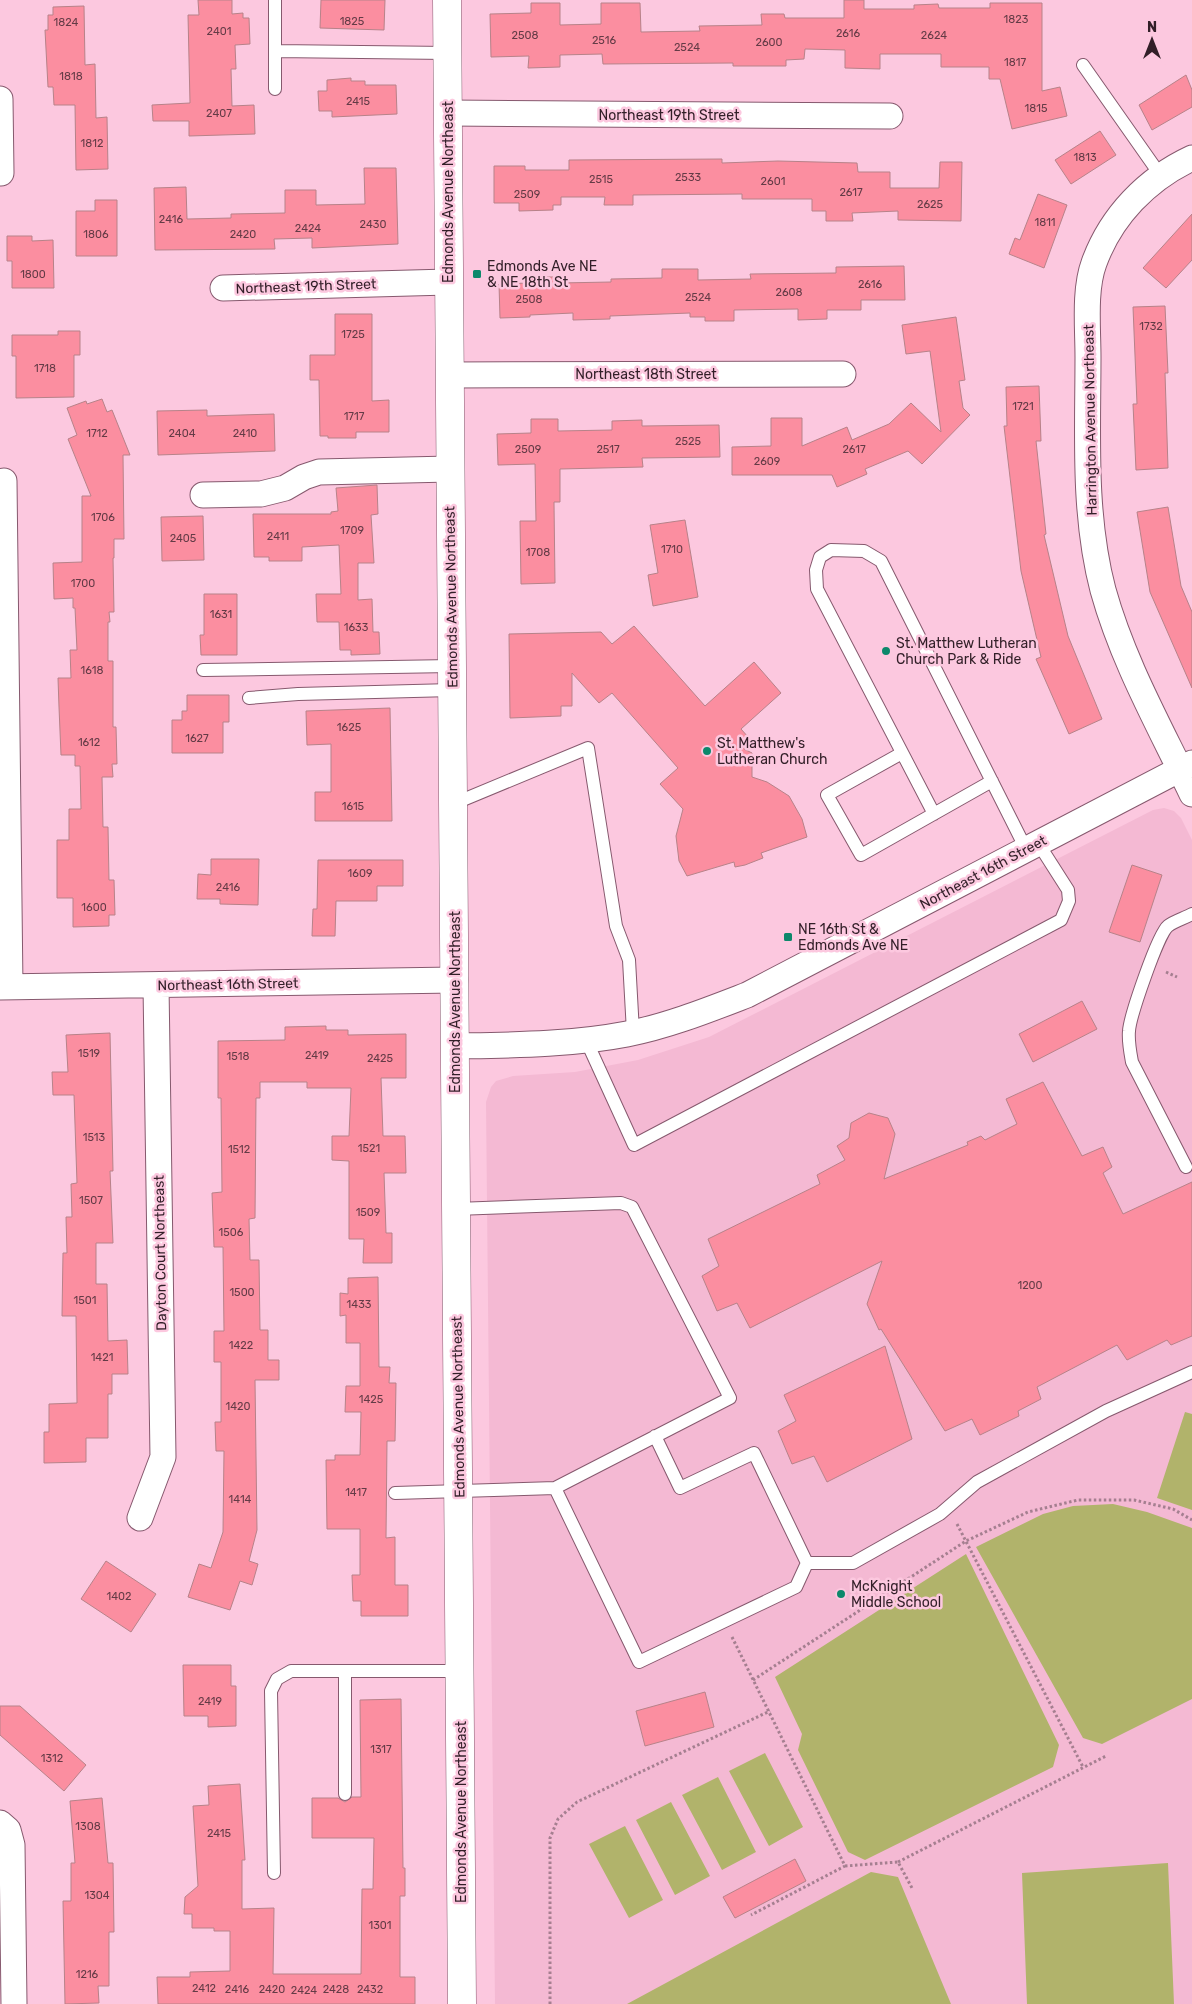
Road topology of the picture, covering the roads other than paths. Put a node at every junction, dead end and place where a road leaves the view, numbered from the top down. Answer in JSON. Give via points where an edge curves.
{"nodes":[{"id":1,"x":275,"y":0,"type":"edge"},
{"id":2,"x":447,"y":0,"type":"edge"},
{"id":3,"x":275,"y":51,"type":"junction"},
{"id":4,"x":448,"y":53,"type":"junction"},
{"id":5,"x":1083,"y":65,"type":"dead end"},
{"id":6,"x":275,"y":89,"type":"dead end"},
{"id":7,"x":0,"y":99,"type":"edge"},
{"id":8,"x":448,"y":113,"type":"junction"},
{"id":9,"x":890,"y":116,"type":"dead end"},
{"id":10,"x":1192,"y":158,"type":"edge"},
{"id":11,"x":1,"y":173,"type":"dead end"},
{"id":12,"x":1161,"y":176,"type":"junction"},
{"id":13,"x":448,"y":282,"type":"junction"},
{"id":14,"x":223,"y":288,"type":"dead end"},
{"id":15,"x":843,"y":374,"type":"dead end"},
{"id":16,"x":450,"y":375,"type":"junction"},
{"id":17,"x":450,"y":469,"type":"junction"},
{"id":18,"x":4,"y":481,"type":"dead end"},
{"id":19,"x":203,"y":495,"type":"dead end"},
{"id":20,"x":203,"y":670,"type":"dead end"},
{"id":21,"x":452,"y":678,"type":"junction"},
{"id":22,"x":249,"y":698,"type":"dead end"},
{"id":23,"x":902,"y":753,"type":"junction"},
{"id":24,"x":1186,"y":766,"type":"edge"},
{"id":25,"x":992,"y":781,"type":"junction"},
{"id":26,"x":1192,"y":794,"type":"edge"},
{"id":27,"x":453,"y":804,"type":"junction"},
{"id":28,"x":934,"y":814,"type":"junction"},
{"id":29,"x":1032,"y":846,"type":"junction"},
{"id":30,"x":1192,"y":914,"type":"edge"},
{"id":31,"x":455,"y":980,"type":"junction"},
{"id":32,"x":156,"y":985,"type":"junction"},
{"id":33,"x":5,"y":987,"type":"edge"},
{"id":34,"x":633,"y":1032,"type":"junction"},
{"id":35,"x":586,"y":1040,"type":"junction"},
{"id":36,"x":455,"y":1046,"type":"junction"},
{"id":37,"x":1186,"y":1167,"type":"dead end"},
{"id":38,"x":456,"y":1209,"type":"junction"},
{"id":39,"x":1192,"y":1372,"type":"edge"},
{"id":40,"x":655,"y":1436,"type":"junction"},
{"id":41,"x":555,"y":1488,"type":"junction"},
{"id":42,"x":459,"y":1491,"type":"junction"},
{"id":43,"x":395,"y":1493,"type":"dead end"},
{"id":44,"x":140,"y":1518,"type":"dead end"},
{"id":45,"x":807,"y":1563,"type":"junction"},
{"id":46,"x":344,"y":1671,"type":"junction"},
{"id":47,"x":460,"y":1671,"type":"junction"},
{"id":48,"x":344,"y":1794,"type":"dead end"},
{"id":49,"x":4,"y":1827,"type":"edge"},
{"id":50,"x":274,"y":1874,"type":"dead end"},
{"id":51,"x":14,"y":2004,"type":"edge"},
{"id":52,"x":462,"y":2004,"type":"edge"}],
"edges":[{"from":1,"to":3,"type":"lane"},
{"from":2,"to":4,"type":"street","name":"Edmonds Avenue Northeast"},
{"from":3,"to":4,"type":"lane"},
{"from":3,"to":6,"type":"lane"},
{"from":4,"to":8,"type":"street","name":"Edmonds Avenue Northeast"},
{"from":5,"to":12,"type":"lane"},
{"from":7,"to":11,"type":"street"},
{"from":8,"to":9,"type":"street","name":"Northeast 19th Street"},
{"from":8,"to":13,"type":"street","name":"Edmonds Avenue Northeast"},
{"from":10,"to":12,"type":"street","name":"Harrington Avenue Northeast"},
{"from":12,"to":24,"type":"street","name":"Harrington Avenue Northeast","via":[[1126,207],[1106,234],[1093,265],[1088,298],[1088,469],[1092,536],[1103,590],[1121,645],[1134,678]]},
{"from":13,"to":14,"type":"street","name":"Northeast 19th Street"},
{"from":13,"to":16,"type":"street","name":"Edmonds Avenue Northeast"},
{"from":15,"to":16,"type":"street","name":"Northeast 18th Street"},
{"from":16,"to":17,"type":"street","name":"Edmonds Avenue Northeast"},
{"from":17,"to":19,"type":"street","via":[[319,472],[285,488],[261,494]]},
{"from":17,"to":21,"type":"street","name":"Edmonds Avenue Northeast"},
{"from":18,"to":33,"type":"street"},
{"from":20,"to":21,"type":"lane"},
{"from":21,"to":22,"type":"lane"},
{"from":21,"to":27,"type":"street","name":"Edmonds Avenue Northeast"},
{"from":23,"to":25,"type":"lane","via":[[817,589],[816,570],[820,557],[832,550],[864,551],[881,561]]},
{"from":23,"to":28,"type":"lane"},
{"from":23,"to":28,"type":"lane","via":[[827,795],[861,855]]},
{"from":24,"to":26,"type":"street","name":"Harrington Avenue Northeast"},
{"from":24,"to":29,"type":"street","name":"Northeast 16th Street"},
{"from":25,"to":28,"type":"lane"},
{"from":25,"to":29,"type":"lane"},
{"from":27,"to":31,"type":"street","name":"Edmonds Avenue Northeast"},
{"from":27,"to":34,"type":"lane","via":[[588,748],[616,926],[629,960]]},
{"from":29,"to":34,"type":"street","name":"Northeast 16th Street","via":[[747,995],[689,1017]]},
{"from":29,"to":35,"type":"lane","via":[[1068,890],[1069,901],[1061,920],[634,1145]]},
{"from":30,"to":37,"type":"lane","via":[[1167,926],[1160,937],[1129,1030],[1128,1047],[1132,1062]]},
{"from":31,"to":32,"type":"street","name":"Northeast 16th Street"},
{"from":31,"to":36,"type":"street","name":"Edmonds Avenue Northeast"},
{"from":32,"to":33,"type":"street","name":"Northeast 16th Street"},
{"from":32,"to":44,"type":"street","name":"Dayton Court Northeast","via":[[163,1457]]},
{"from":34,"to":35,"type":"street","name":"Northeast 16th Street"},
{"from":35,"to":36,"type":"street","name":"Northeast 16th Street"},
{"from":36,"to":38,"type":"street","name":"Edmonds Avenue Northeast"},
{"from":38,"to":40,"type":"lane","via":[[621,1203],[632,1207],[730,1398]]},
{"from":38,"to":42,"type":"street","name":"Edmonds Avenue Northeast"},
{"from":39,"to":45,"type":"lane","via":[[1106,1411],[977,1482],[940,1514],[853,1563]]},
{"from":40,"to":41,"type":"lane"},
{"from":40,"to":45,"type":"lane","via":[[680,1488],[754,1453]]},
{"from":41,"to":42,"type":"lane"},
{"from":41,"to":45,"type":"lane","via":[[639,1662],[796,1587]]},
{"from":42,"to":43,"type":"lane"},
{"from":42,"to":47,"type":"street","name":"Edmonds Avenue Northeast"},
{"from":46,"to":47,"type":"lane"},
{"from":46,"to":48,"type":"lane"},
{"from":46,"to":50,"type":"lane","via":[[291,1671],[277,1678],[270,1691]]},
{"from":47,"to":52,"type":"street","name":"Edmonds Avenue Northeast"},
{"from":49,"to":51,"type":"street","via":[[12,1845]]}]}
